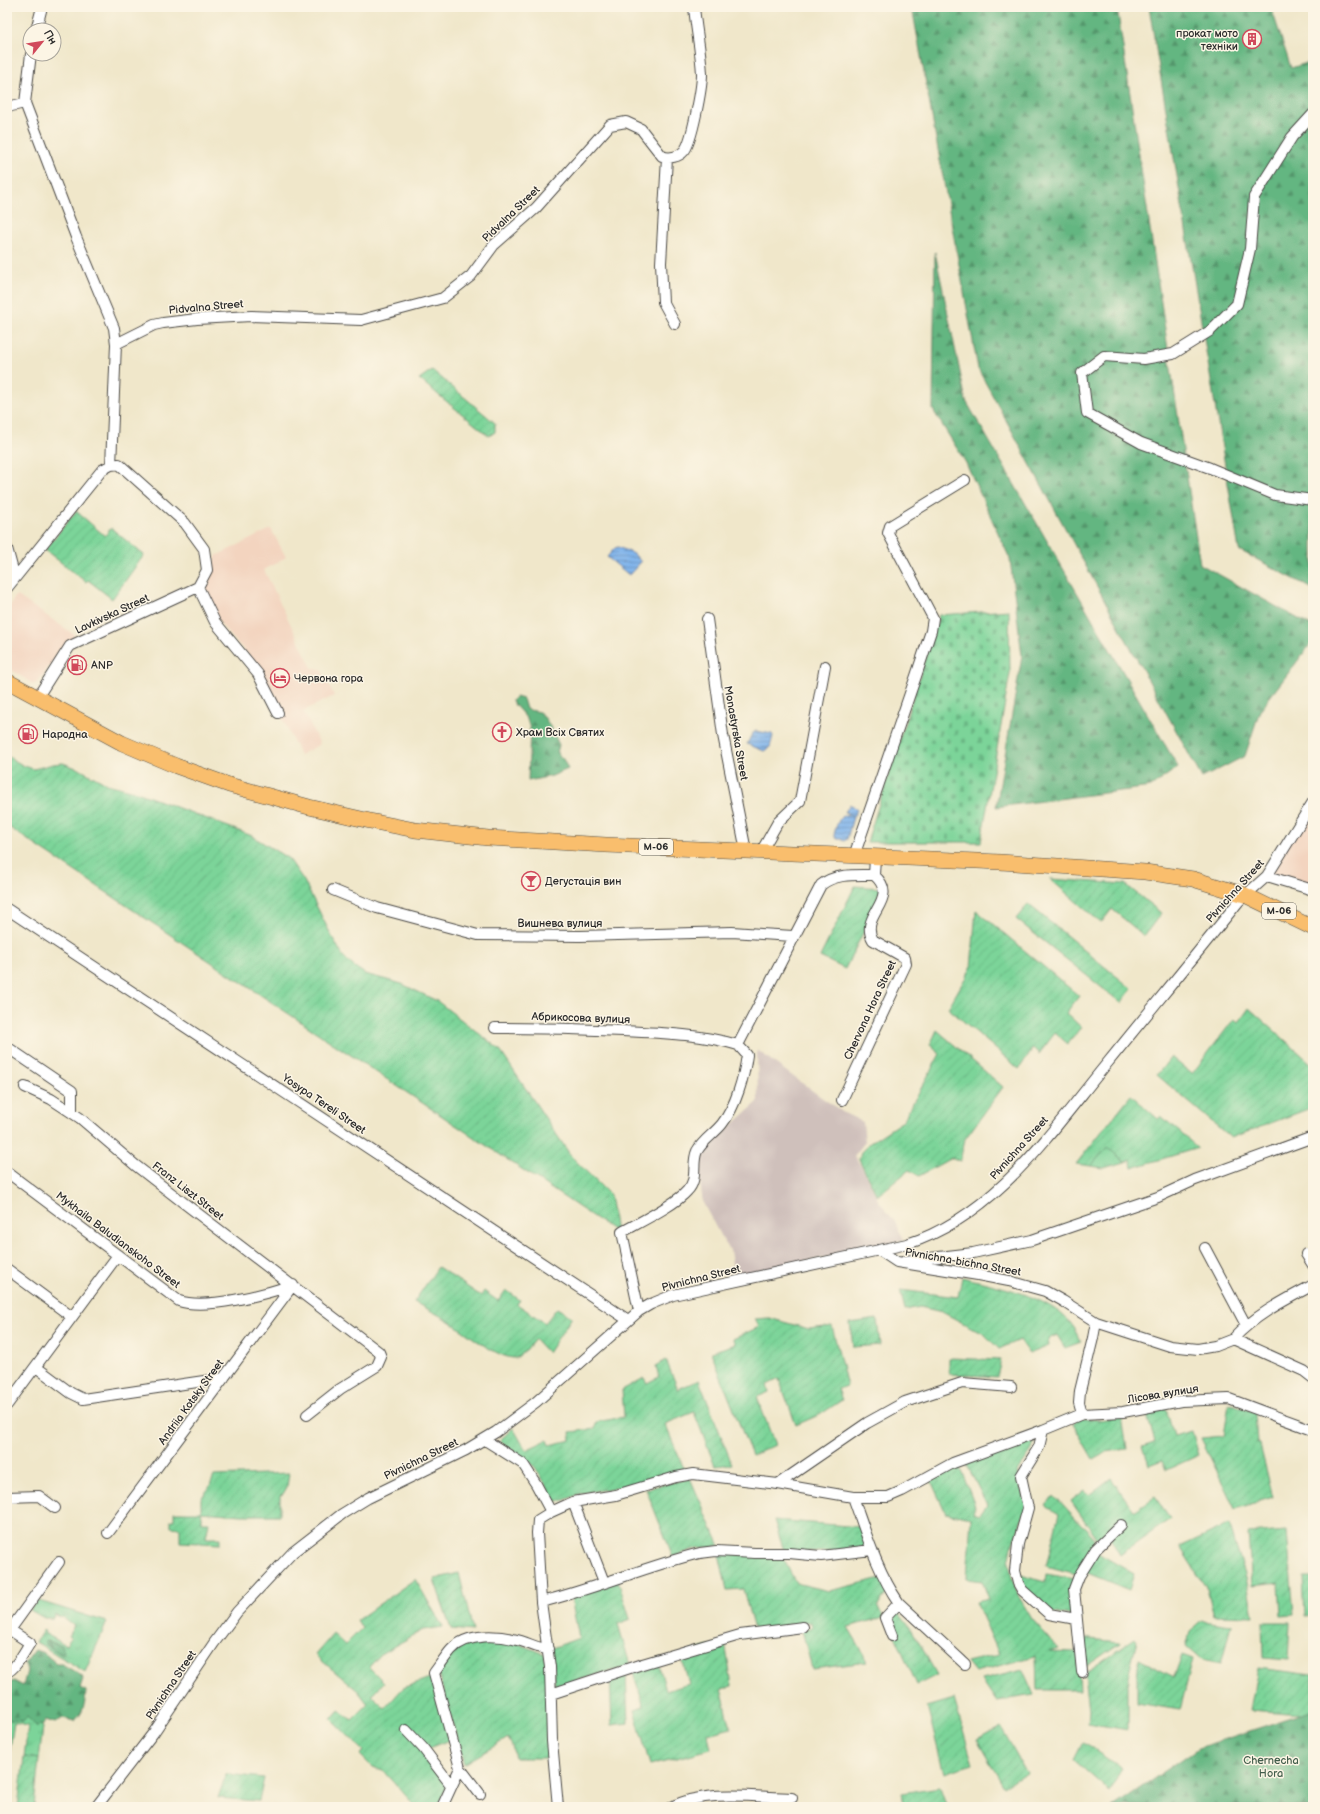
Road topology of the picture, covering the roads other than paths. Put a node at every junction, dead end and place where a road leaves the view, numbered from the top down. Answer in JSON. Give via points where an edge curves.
{"nodes":[{"id":1,"x":42,"y":7,"type":"edge"},
{"id":2,"x":694,"y":7,"type":"edge"},
{"id":3,"x":38,"y":22,"type":"edge"},
{"id":4,"x":30,"y":62,"type":"edge"},
{"id":5,"x":25,"y":104,"type":"junction"},
{"id":6,"x":7,"y":107,"type":"edge"},
{"id":7,"x":1313,"y":114,"type":"edge"},
{"id":8,"x":667,"y":158,"type":"junction"},
{"id":9,"x":675,"y":324,"type":"dead end"},
{"id":10,"x":116,"y":344,"type":"junction"},
{"id":11,"x":111,"y":465,"type":"junction"},
{"id":12,"x":965,"y":480,"type":"dead end"},
{"id":13,"x":1313,"y":500,"type":"edge"},
{"id":14,"x":7,"y":548,"type":"edge"},
{"id":15,"x":15,"y":578,"type":"junction"},
{"id":16,"x":198,"y":587,"type":"junction"},
{"id":17,"x":7,"y":588,"type":"edge"},
{"id":18,"x":707,"y":619,"type":"dead end"},
{"id":19,"x":825,"y":666,"type":"dead end"},
{"id":20,"x":7,"y":681,"type":"edge"},
{"id":21,"x":37,"y":698,"type":"junction"},
{"id":22,"x":278,"y":713,"type":"dead end"},
{"id":23,"x":1313,"y":802,"type":"edge"},
{"id":24,"x":746,"y":852,"type":"junction"},
{"id":25,"x":761,"y":852,"type":"junction"},
{"id":26,"x":854,"y":856,"type":"junction"},
{"id":27,"x":875,"y":858,"type":"junction"},
{"id":28,"x":874,"y":875,"type":"junction"},
{"id":29,"x":1267,"y":876,"type":"junction"},
{"id":30,"x":333,"y":890,"type":"dead end"},
{"id":31,"x":1313,"y":890,"type":"edge"},
{"id":32,"x":1245,"y":895,"type":"junction"},
{"id":33,"x":7,"y":908,"type":"edge"},
{"id":34,"x":1313,"y":928,"type":"edge"},
{"id":35,"x":793,"y":936,"type":"junction"},
{"id":36,"x":495,"y":1028,"type":"dead end"},
{"id":37,"x":738,"y":1045,"type":"junction"},
{"id":38,"x":7,"y":1047,"type":"edge"},
{"id":39,"x":25,"y":1087,"type":"dead end"},
{"id":40,"x":842,"y":1100,"type":"dead end"},
{"id":41,"x":72,"y":1108,"type":"junction"},
{"id":42,"x":1313,"y":1137,"type":"edge"},
{"id":43,"x":7,"y":1172,"type":"edge"},
{"id":44,"x":1205,"y":1248,"type":"dead end"},
{"id":45,"x":879,"y":1250,"type":"junction"},
{"id":46,"x":1306,"y":1254,"type":"dead end"},
{"id":47,"x":118,"y":1255,"type":"junction"},
{"id":48,"x":897,"y":1262,"type":"junction"},
{"id":49,"x":1313,"y":1265,"type":"edge"},
{"id":50,"x":7,"y":1269,"type":"edge"},
{"id":51,"x":293,"y":1285,"type":"junction"},
{"id":52,"x":1313,"y":1285,"type":"edge"},
{"id":53,"x":639,"y":1311,"type":"junction"},
{"id":54,"x":72,"y":1317,"type":"junction"},
{"id":55,"x":628,"y":1320,"type":"junction"},
{"id":56,"x":1096,"y":1322,"type":"junction"},
{"id":57,"x":1246,"y":1325,"type":"junction"},
{"id":58,"x":1233,"y":1340,"type":"junction"},
{"id":59,"x":36,"y":1367,"type":"junction"},
{"id":60,"x":224,"y":1378,"type":"junction"},
{"id":61,"x":1313,"y":1378,"type":"edge"},
{"id":62,"x":1011,"y":1387,"type":"dead end"},
{"id":63,"x":7,"y":1405,"type":"edge"},
{"id":64,"x":1082,"y":1414,"type":"junction"},
{"id":65,"x":307,"y":1416,"type":"dead end"},
{"id":66,"x":1043,"y":1430,"type":"junction"},
{"id":67,"x":1313,"y":1430,"type":"edge"},
{"id":68,"x":484,"y":1440,"type":"junction"},
{"id":69,"x":778,"y":1484,"type":"junction"},
{"id":70,"x":853,"y":1497,"type":"junction"},
{"id":71,"x":7,"y":1498,"type":"edge"},
{"id":72,"x":573,"y":1502,"type":"junction"},
{"id":73,"x":55,"y":1508,"type":"dead end"},
{"id":74,"x":551,"y":1512,"type":"junction"},
{"id":75,"x":1121,"y":1525,"type":"dead end"},
{"id":76,"x":108,"y":1533,"type":"dead end"},
{"id":77,"x":872,"y":1550,"type":"junction"},
{"id":78,"x":59,"y":1562,"type":"dead end"},
{"id":79,"x":604,"y":1582,"type":"junction"},
{"id":80,"x":541,"y":1602,"type":"junction"},
{"id":81,"x":899,"y":1603,"type":"junction"},
{"id":82,"x":1076,"y":1619,"type":"junction"},
{"id":83,"x":804,"y":1627,"type":"dead end"},
{"id":84,"x":8,"y":1629,"type":"edge"},
{"id":85,"x":892,"y":1636,"type":"dead end"},
{"id":86,"x":548,"y":1649,"type":"junction"},
{"id":87,"x":965,"y":1664,"type":"dead end"},
{"id":88,"x":7,"y":1672,"type":"edge"},
{"id":89,"x":1082,"y":1672,"type":"dead end"},
{"id":90,"x":550,"y":1694,"type":"junction"},
{"id":91,"x":406,"y":1730,"type":"dead end"},
{"id":92,"x":460,"y":1768,"type":"junction"},
{"id":93,"x":451,"y":1785,"type":"junction"},
{"id":94,"x":480,"y":1794,"type":"dead end"},
{"id":95,"x":792,"y":1798,"type":"dead end"},
{"id":96,"x":96,"y":1807,"type":"edge"},
{"id":97,"x":442,"y":1807,"type":"edge"},
{"id":98,"x":558,"y":1807,"type":"edge"},
{"id":99,"x":671,"y":1807,"type":"edge"}],
"edges":[{"from":1,"to":3,"type":"street"},
{"from":2,"to":8,"type":"street","via":[[702,75],[692,135],[685,151],[676,157]]},
{"from":4,"to":5,"type":"street"},
{"from":5,"to":6,"type":"street"},
{"from":5,"to":10,"type":"street","via":[[114,328]]},
{"from":7,"to":13,"type":"street","via":[[1292,137],[1254,197],[1250,249],[1236,304],[1210,331],[1173,354],[1144,359],[1104,356],[1082,374],[1087,413],[1141,443],[1275,495]]},
{"from":8,"to":9,"type":"street","via":[[663,302]]},
{"from":8,"to":10,"type":"street","name":"Pidvalna Street","via":[[662,156],[641,129],[626,122],[610,125],[536,208],[494,245],[471,276],[443,298],[362,320],[251,316],[163,323]]},
{"from":10,"to":11,"type":"street"},
{"from":11,"to":15,"type":"street","via":[[102,470]]},
{"from":11,"to":16,"type":"street","via":[[119,464],[125,469],[185,523],[204,548],[207,570]]},
{"from":12,"to":26,"type":"street","via":[[890,526],[888,533],[933,618],[931,631]]},
{"from":14,"to":15,"type":"street"},
{"from":15,"to":17,"type":"street"},
{"from":16,"to":21,"type":"street","name":"Lavkivska Street","via":[[70,646]]},
{"from":16,"to":22,"type":"street","via":[[215,622],[258,674]]},
{"from":18,"to":24,"type":"street","name":"Monastyrska Street","via":[[723,735]]},
{"from":19,"to":25,"type":"street","via":[[800,800],[778,822]]},
{"from":20,"to":21,"type":"highway","number":"М-06"},
{"from":21,"to":24,"type":"highway","number":"М-06","via":[[122,743],[176,766],[229,785],[370,821],[415,830],[488,838]]},
{"from":23,"to":29,"type":"street","name":"Pivnichna Street"},
{"from":24,"to":25,"type":"highway","number":"М-06"},
{"from":25,"to":26,"type":"highway","number":"М-06"},
{"from":26,"to":27,"type":"highway","number":"М-06"},
{"from":27,"to":28,"type":"street"},
{"from":27,"to":32,"type":"highway","number":"М-06","via":[[1000,862],[1145,872],[1193,879]]},
{"from":28,"to":35,"type":"street","via":[[847,875],[826,881],[818,889]]},
{"from":28,"to":40,"type":"street","name":"Chervona Hora Street","via":[[884,886],[884,890],[882,900],[873,916],[871,936],[905,958],[906,964]]},
{"from":29,"to":31,"type":"street"},
{"from":29,"to":32,"type":"street","name":"Pivnichna Street"},
{"from":30,"to":35,"type":"street","name":"Вишнева вулиця","via":[[377,908],[478,935],[580,936],[732,932]]},
{"from":32,"to":34,"type":"highway","number":"М-06"},
{"from":32,"to":45,"type":"street","name":"Pivnichna Street","via":[[1012,1176],[982,1203],[937,1232],[907,1244]]},
{"from":33,"to":55,"type":"street","name":"Yosypa Tereli Street"},
{"from":35,"to":37,"type":"street"},
{"from":36,"to":37,"type":"street","name":"Абрикосова вулиця","via":[[666,1033],[701,1036]]},
{"from":37,"to":53,"type":"street","via":[[747,1055],[746,1066],[735,1099],[723,1122],[697,1152],[695,1179],[691,1187],[679,1198],[622,1232]]},
{"from":38,"to":41,"type":"street","via":[[72,1091]]},
{"from":39,"to":41,"type":"street","name":"Franz Liszt Street"},
{"from":41,"to":51,"type":"street","name":"Franz Liszt Street","via":[[180,1200]]},
{"from":42,"to":48,"type":"street","name":"Pivnichna-bichna Street","via":[[1195,1180],[1158,1197],[1032,1240],[973,1253]]},
{"from":43,"to":47,"type":"street","name":"Mykhaila Baludianskoho Street"},
{"from":44,"to":57,"type":"street"},
{"from":45,"to":48,"type":"street","name":"Pivnichna-bichna Street"},
{"from":45,"to":53,"type":"street","name":"Pivnichna Street","via":[[673,1295]]},
{"from":46,"to":49,"type":"street"},
{"from":47,"to":51,"type":"street","name":"Mykhaila Baludianskoho Street","via":[[179,1301],[188,1304],[275,1291]]},
{"from":47,"to":54,"type":"street"},
{"from":48,"to":56,"type":"street","name":"Pivnichna-bichna Street","via":[[994,1278],[1045,1291]]},
{"from":50,"to":54,"type":"street"},
{"from":51,"to":60,"type":"street","name":"Andriia Kotsky Street"},
{"from":51,"to":65,"type":"street","name":"Franz Liszt Street","via":[[376,1348],[381,1357],[377,1366],[340,1389]]},
{"from":52,"to":57,"type":"street"},
{"from":53,"to":55,"type":"street","name":"Pivnichna Street"},
{"from":54,"to":59,"type":"street"},
{"from":55,"to":68,"type":"street","name":"Pivnichna Street","via":[[536,1402]]},
{"from":56,"to":58,"type":"street","name":"Pivnichna-bichna Street","via":[[1170,1346],[1198,1349]]},
{"from":56,"to":64,"type":"street","via":[[1080,1391],[1079,1403]]},
{"from":57,"to":58,"type":"street"},
{"from":58,"to":61,"type":"street","via":[[1304,1371]]},
{"from":59,"to":60,"type":"street","via":[[71,1393],[82,1398]]},
{"from":59,"to":63,"type":"street"},
{"from":60,"to":76,"type":"street","name":"Andriia Kotsky Street"},
{"from":62,"to":69,"type":"street","via":[[962,1383],[905,1402],[867,1423]]},
{"from":64,"to":66,"type":"street","name":"Лісова вулиця"},
{"from":64,"to":67,"type":"street","name":"Лісова вулиця","via":[[1123,1412],[1181,1401],[1229,1400]]},
{"from":66,"to":70,"type":"street","name":"Лісова вулиця","via":[[953,1463],[888,1497]]},
{"from":66,"to":82,"type":"street","via":[[1039,1448],[1021,1476],[1028,1508],[1018,1544],[1015,1571],[1022,1590],[1049,1614]]},
{"from":68,"to":74,"type":"street","via":[[523,1464]]},
{"from":68,"to":96,"type":"street","name":"Pivnichna Street","via":[[368,1498],[342,1514],[292,1552],[237,1612],[154,1732]]},
{"from":69,"to":70,"type":"street","name":"Лісова вулиця"},
{"from":69,"to":72,"type":"street","name":"Лісова вулиця","via":[[692,1474],[616,1495]]},
{"from":70,"to":77,"type":"street"},
{"from":71,"to":73,"type":"street","via":[[39,1496]]},
{"from":72,"to":74,"type":"street","name":"Лісова вулиця"},
{"from":72,"to":79,"type":"street"},
{"from":74,"to":80,"type":"street","name":"Лісова вулиця","via":[[538,1520]]},
{"from":75,"to":82,"type":"street","via":[[1096,1549],[1079,1576],[1074,1589]]},
{"from":77,"to":79,"type":"street","via":[[822,1556],[716,1551],[683,1557]]},
{"from":77,"to":81,"type":"street","via":[[885,1580]]},
{"from":78,"to":84,"type":"street"},
{"from":79,"to":80,"type":"street","via":[[570,1595]]},
{"from":80,"to":86,"type":"street"},
{"from":81,"to":85,"type":"street","via":[[885,1618]]},
{"from":81,"to":87,"type":"street"},
{"from":82,"to":89,"type":"street"},
{"from":83,"to":90,"type":"street","via":[[740,1635]]},
{"from":84,"to":88,"type":"street","via":[[30,1643],[14,1668]]},
{"from":86,"to":90,"type":"street"},
{"from":86,"to":92,"type":"street","via":[[523,1641],[483,1637],[464,1640],[451,1649],[434,1673]]},
{"from":90,"to":98,"type":"street"},
{"from":91,"to":93,"type":"street"},
{"from":92,"to":93,"type":"street"},
{"from":92,"to":94,"type":"street"},
{"from":93,"to":97,"type":"street"},
{"from":95,"to":99,"type":"street","via":[[717,1796],[695,1798]]}]}
